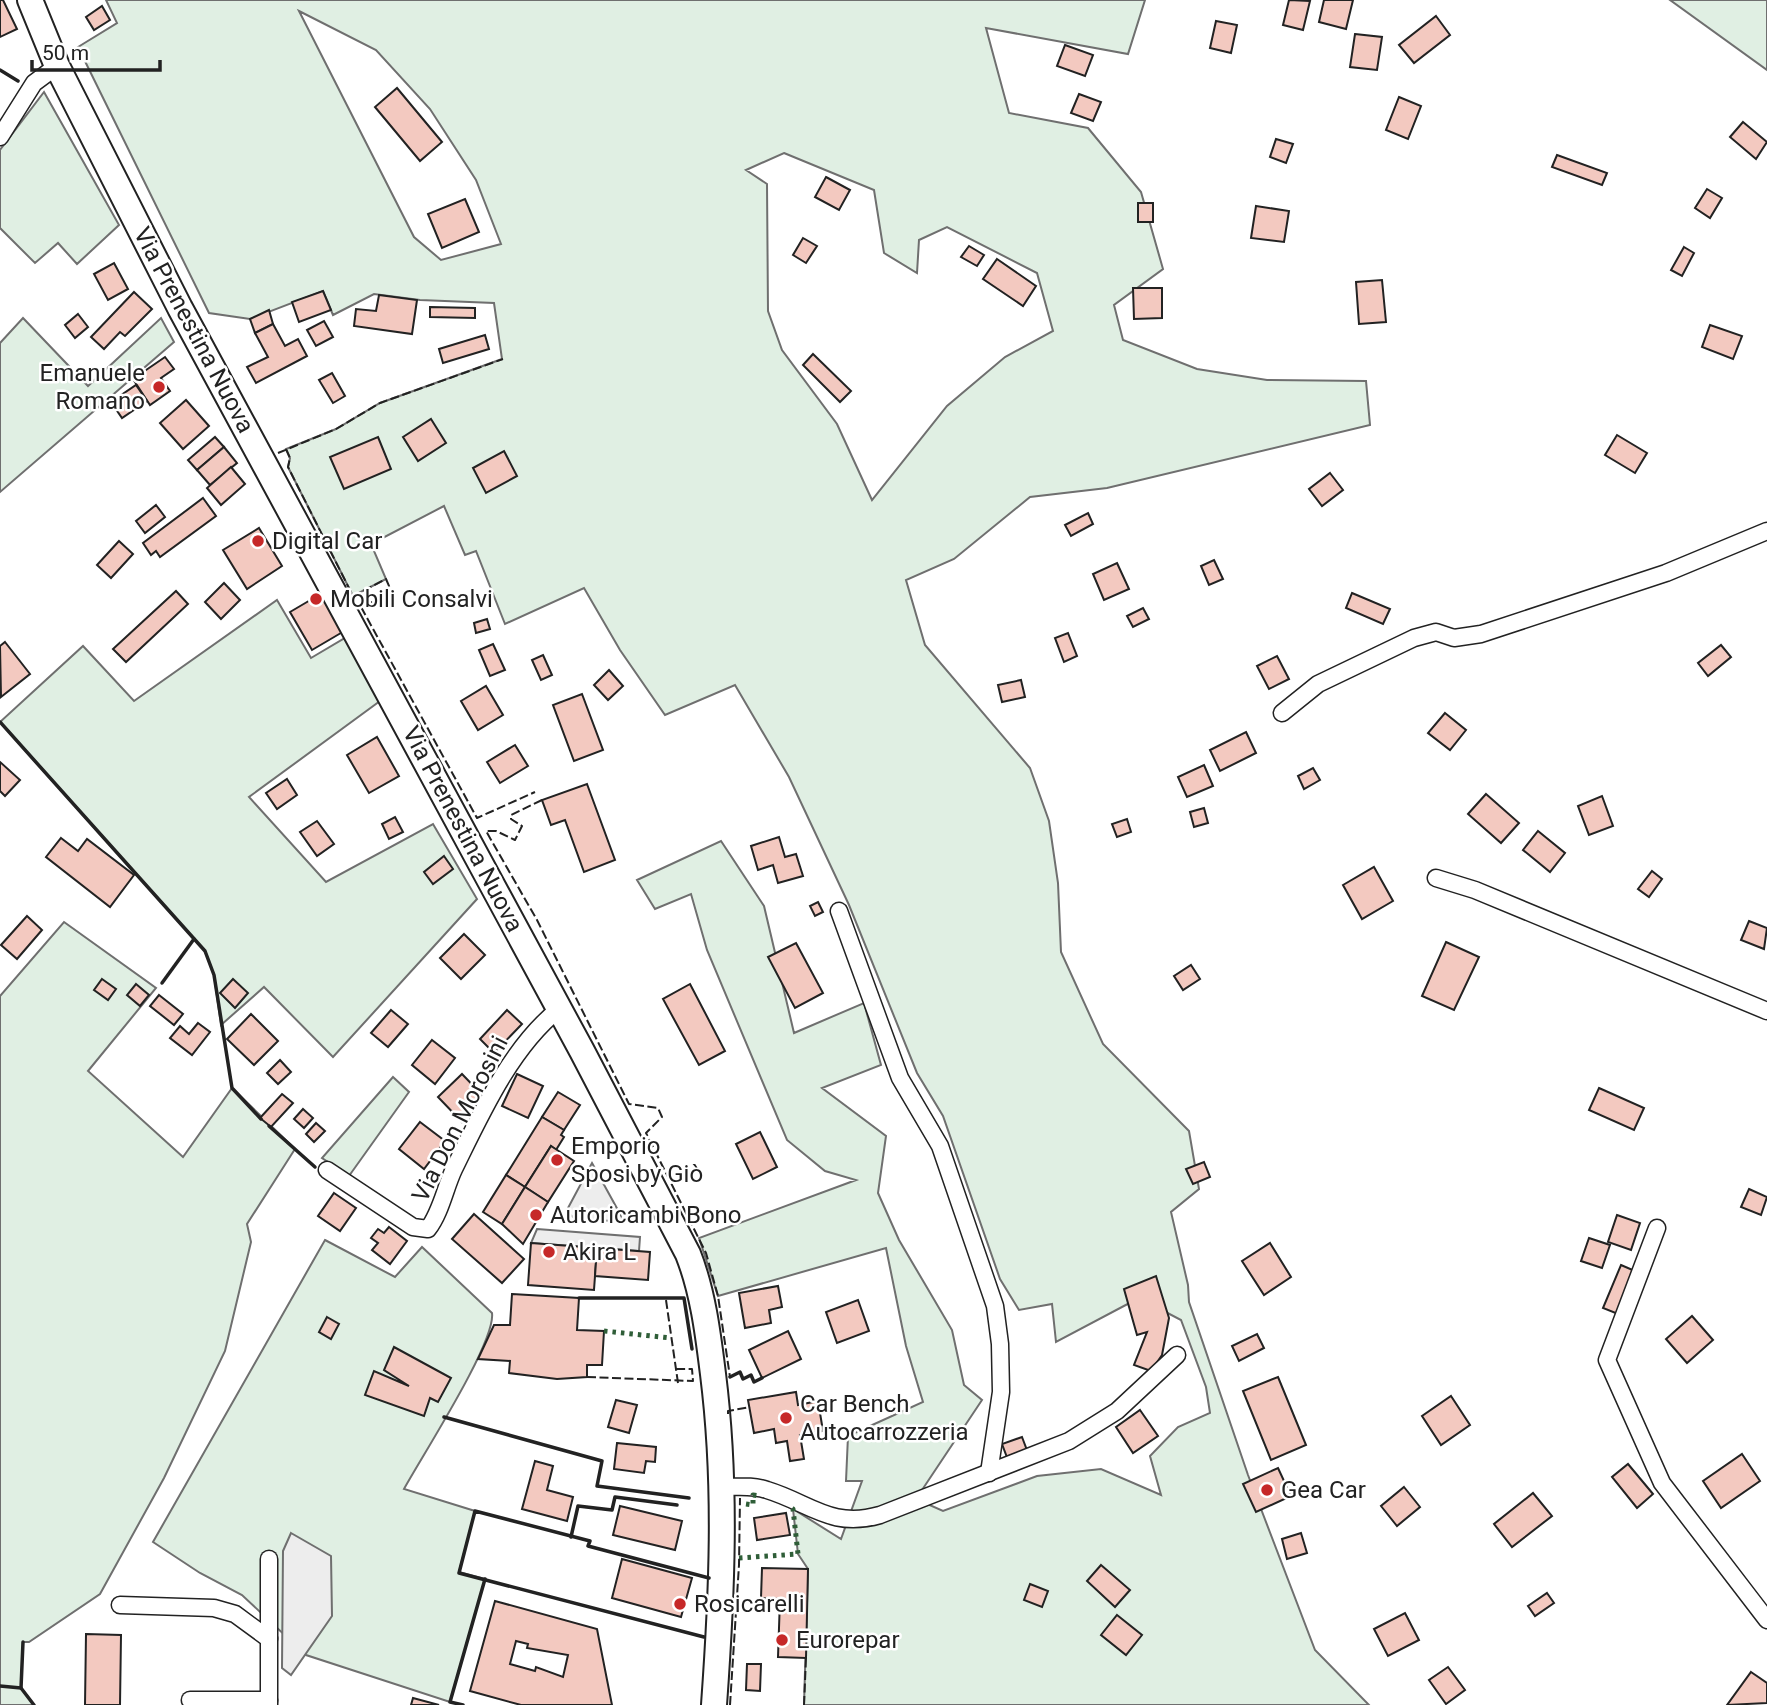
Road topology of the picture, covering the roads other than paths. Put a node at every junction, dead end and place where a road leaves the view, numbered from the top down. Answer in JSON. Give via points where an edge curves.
{"nodes":[{"id":1,"x":30,"y":0,"type":"edge"},
{"id":2,"x":57,"y":66,"type":"junction"},
{"id":3,"x":0,"y":138,"type":"edge"},
{"id":4,"x":1767,"y":531,"type":"edge"},
{"id":5,"x":1282,"y":713,"type":"dead end"},
{"id":6,"x":1436,"y":878,"type":"dead end"},
{"id":7,"x":839,"y":911,"type":"dead end"},
{"id":8,"x":559,"y":1009,"type":"junction"},
{"id":9,"x":1767,"y":1011,"type":"edge"},
{"id":10,"x":327,"y":1170,"type":"dead end"},
{"id":11,"x":1657,"y":1228,"type":"dead end"},
{"id":12,"x":1177,"y":1355,"type":"dead end"},
{"id":13,"x":989,"y":1473,"type":"junction"},
{"id":14,"x":723,"y":1487,"type":"junction"},
{"id":15,"x":269,"y":1559,"type":"dead end"},
{"id":16,"x":120,"y":1605,"type":"dead end"},
{"id":17,"x":1767,"y":1620,"type":"edge"},
{"id":18,"x":269,"y":1639,"type":"junction"},
{"id":19,"x":190,"y":1700,"type":"dead end"},
{"id":20,"x":269,"y":1702,"type":"edge"},
{"id":21,"x":714,"y":1705,"type":"edge"}],
"edges":[{"from":1,"to":2,"type":"main road","name":"Via Prenestina Nuova"},
{"from":2,"to":3,"type":"street","via":[[34,83]]},
{"from":2,"to":8,"type":"main road","name":"Via Prenestina Nuova","via":[[180,308]]},
{"from":4,"to":5,"type":"street","via":[[1666,573],[1481,634],[1454,638],[1436,632],[1414,638],[1318,684]]},
{"from":6,"to":9,"type":"street"},
{"from":7,"to":13,"type":"street","via":[[900,1079],[940,1146],[995,1306],[1001,1392]]},
{"from":8,"to":10,"type":"street","name":"Via Don Morosini","via":[[520,1048],[453,1171],[428,1229],[414,1227]]},
{"from":8,"to":14,"type":"main road","name":"Via Prenestina Nuova","via":[[691,1263],[710,1351]]},
{"from":11,"to":17,"type":"street","via":[[1607,1360],[1662,1483]]},
{"from":12,"to":13,"type":"street","via":[[1090,1430]]},
{"from":13,"to":14,"type":"street","via":[[859,1519],[827,1516],[766,1490]]},
{"from":14,"to":21,"type":"main road","name":"Via Prenestina Nuova"},
{"from":15,"to":18,"type":"street"},
{"from":16,"to":18,"type":"street","via":[[214,1608],[235,1614]]},
{"from":18,"to":20,"type":"street"},
{"from":19,"to":20,"type":"street"}]}
